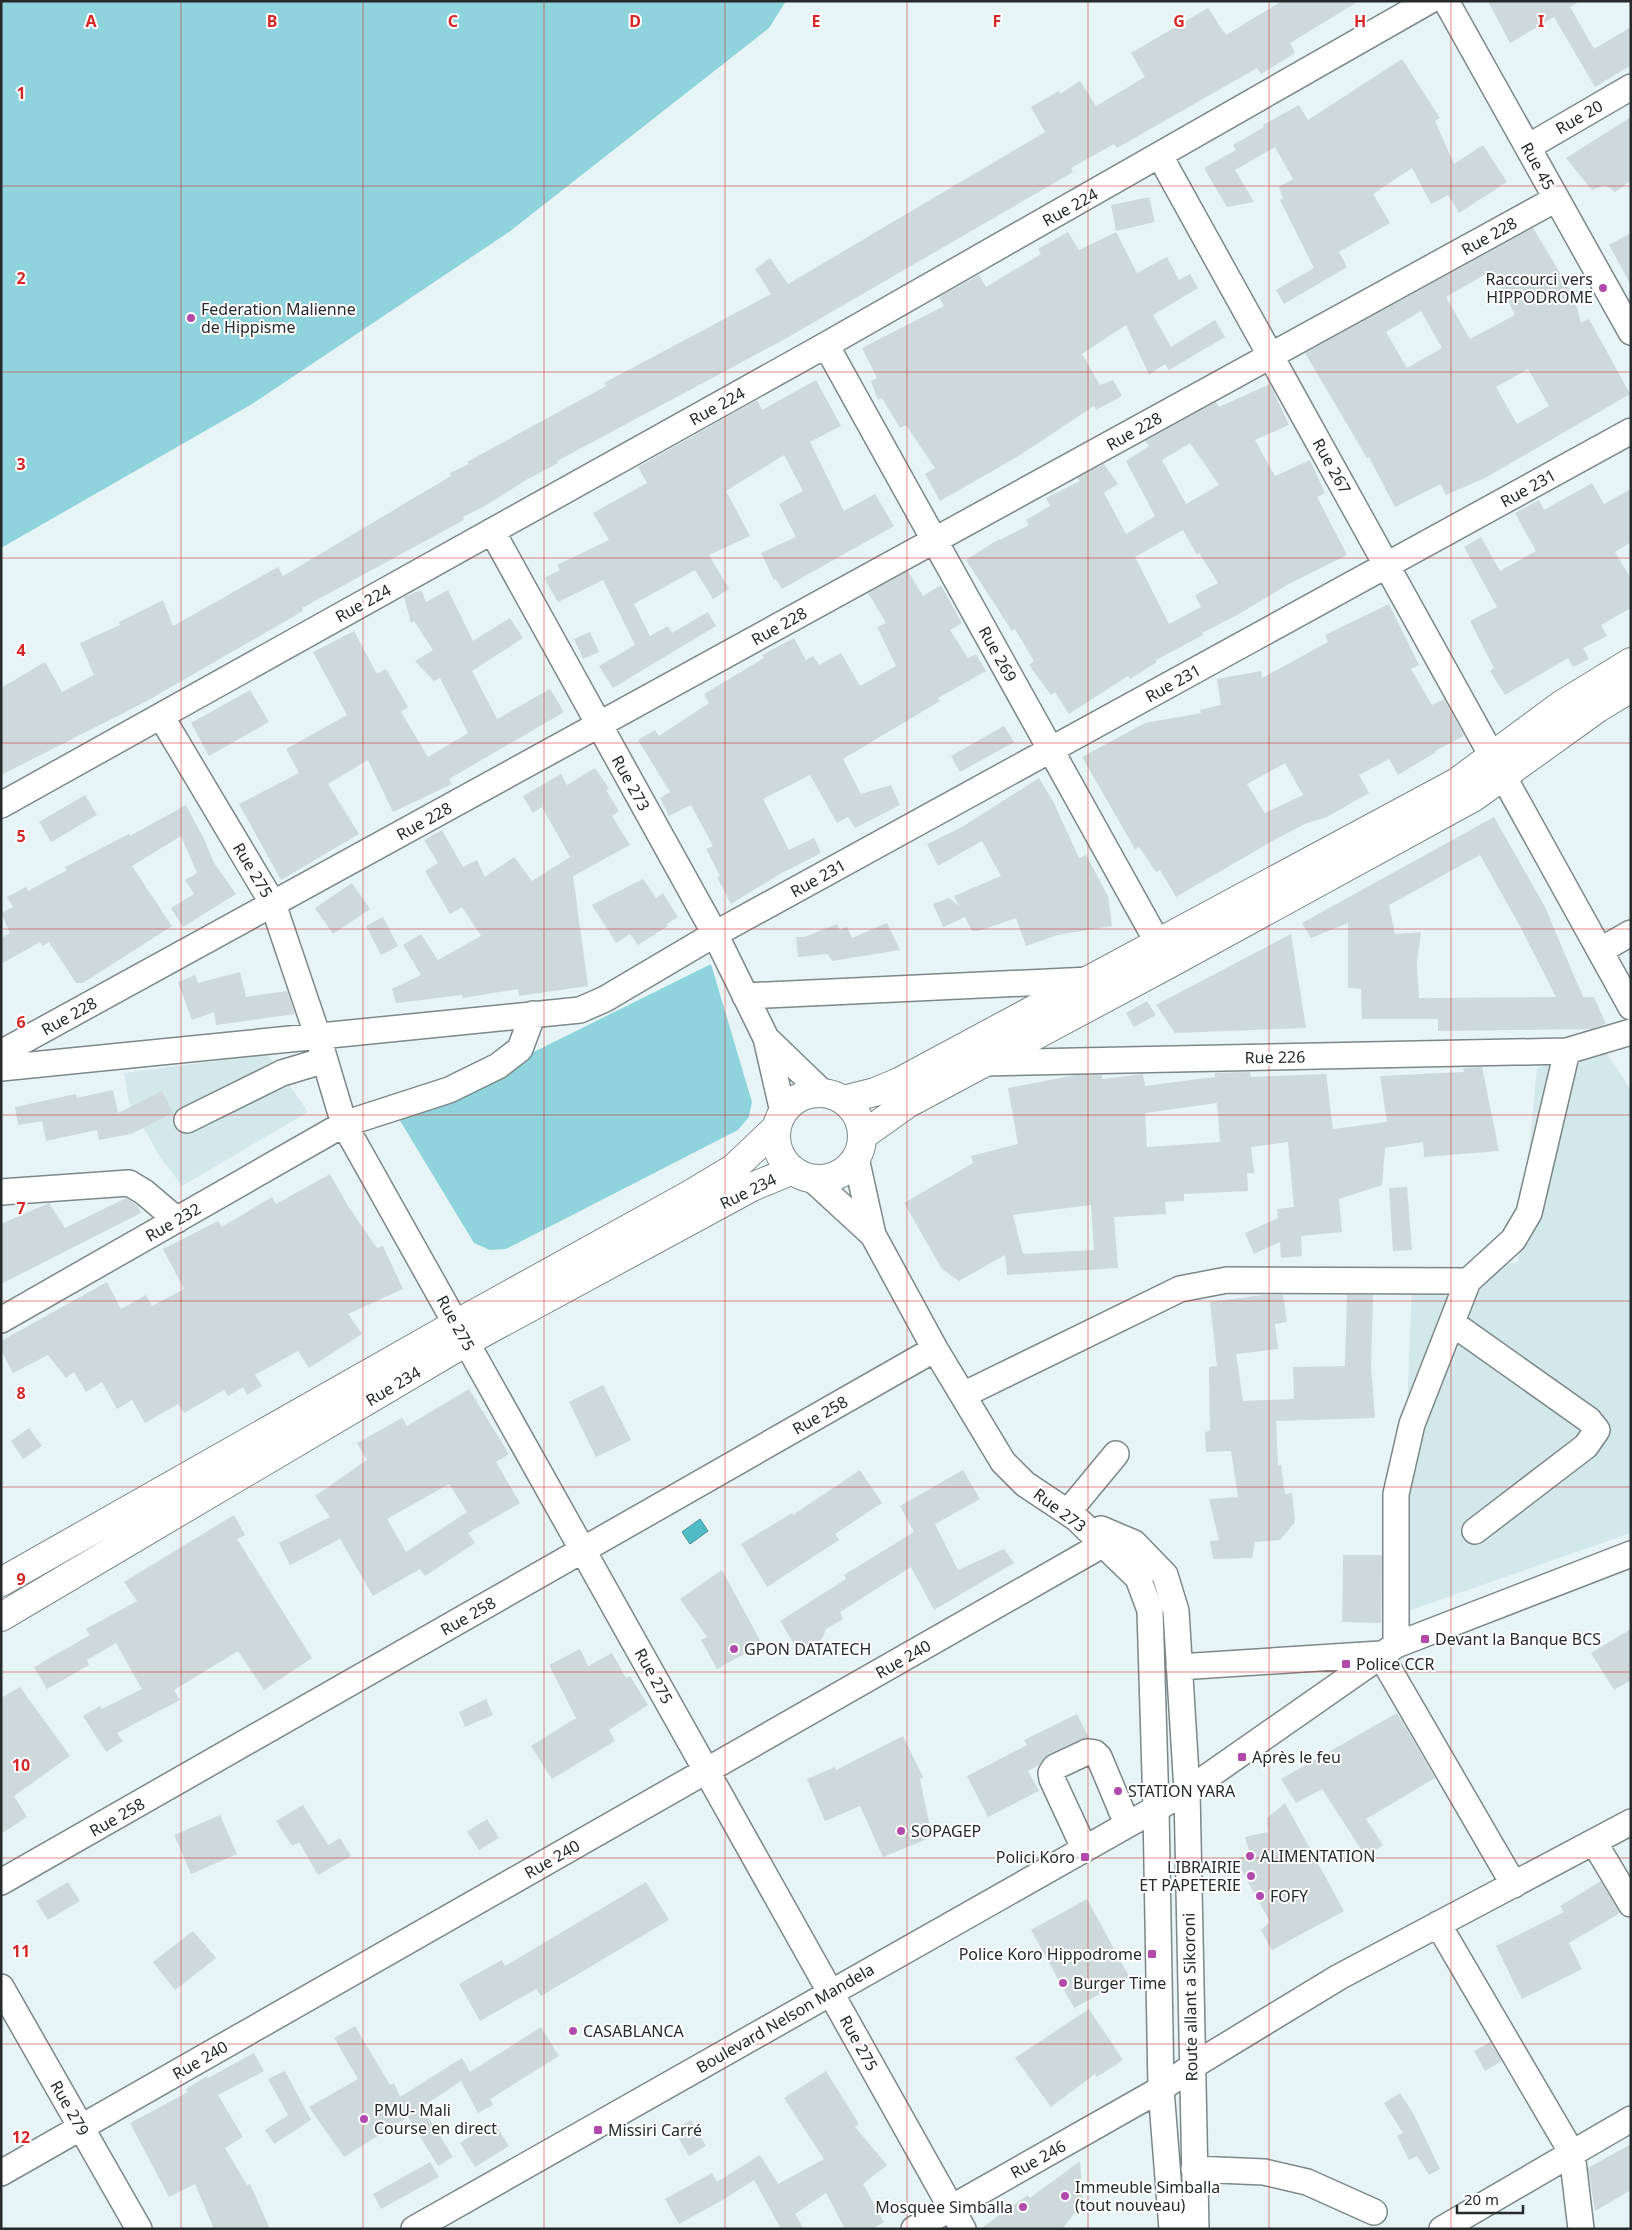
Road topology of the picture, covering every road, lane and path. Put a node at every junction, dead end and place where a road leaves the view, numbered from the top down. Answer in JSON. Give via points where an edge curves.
{"nodes":[{"id":1,"x":1430,"y":1,"type":"edge"},
{"id":2,"x":1446,"y":1,"type":"edge"},
{"id":3,"x":1631,"y":87,"type":"edge"},
{"id":4,"x":1528,"y":147,"type":"junction"},
{"id":5,"x":1160,"y":156,"type":"junction"},
{"id":6,"x":1556,"y":199,"type":"junction"},
{"id":7,"x":1631,"y":332,"type":"edge"},
{"id":8,"x":826,"y":344,"type":"junction"},
{"id":9,"x":1271,"y":356,"type":"junction"},
{"id":10,"x":1631,"y":431,"type":"edge"},
{"id":11,"x":492,"y":531,"type":"junction"},
{"id":12,"x":934,"y":540,"type":"junction"},
{"id":13,"x":1387,"y":565,"type":"junction"},
{"id":14,"x":1631,"y":662,"type":"edge"},
{"id":15,"x":1631,"y":688,"type":"edge"},
{"id":16,"x":160,"y":716,"type":"junction"},
{"id":17,"x":599,"y":725,"type":"junction"},
{"id":18,"x":1051,"y":750,"type":"junction"},
{"id":19,"x":1498,"y":766,"type":"junction"},
{"id":20,"x":1,"y":805,"type":"edge"},
{"id":21,"x":273,"y":904,"type":"junction"},
{"id":22,"x":1631,"y":933,"type":"edge"},
{"id":23,"x":715,"y":934,"type":"junction"},
{"id":24,"x":1601,"y":950,"type":"junction"},
{"id":25,"x":1164,"y":954,"type":"junction"},
{"id":26,"x":1090,"y":980,"type":"junction"},
{"id":27,"x":745,"y":996,"type":"junction"},
{"id":28,"x":1631,"y":1007,"type":"edge"},
{"id":29,"x":533,"y":1014,"type":"junction"},
{"id":30,"x":1631,"y":1032,"type":"edge"},
{"id":31,"x":766,"y":1038,"type":"junction"},
{"id":32,"x":321,"y":1048,"type":"junction"},
{"id":33,"x":1567,"y":1051,"type":"junction"},
{"id":34,"x":1,"y":1053,"type":"edge"},
{"id":35,"x":983,"y":1063,"type":"junction"},
{"id":36,"x":1,"y":1068,"type":"edge"},
{"id":37,"x":833,"y":1097,"type":"junction"},
{"id":38,"x":187,"y":1120,"type":"dead end"},
{"id":39,"x":780,"y":1120,"type":"junction"},
{"id":40,"x":344,"y":1124,"type":"junction"},
{"id":41,"x":859,"y":1147,"type":"junction"},
{"id":42,"x":802,"y":1174,"type":"junction"},
{"id":43,"x":1,"y":1192,"type":"edge"},
{"id":44,"x":177,"y":1220,"type":"junction"},
{"id":45,"x":873,"y":1235,"type":"junction"},
{"id":46,"x":1468,"y":1281,"type":"junction"},
{"id":47,"x":1,"y":1320,"type":"edge"},
{"id":48,"x":1452,"y":1323,"type":"junction"},
{"id":49,"x":461,"y":1333,"type":"junction"},
{"id":50,"x":935,"y":1350,"type":"junction"},
{"id":51,"x":963,"y":1395,"type":"junction"},
{"id":52,"x":1116,"y":1454,"type":"dead end"},
{"id":53,"x":1072,"y":1515,"type":"junction"},
{"id":54,"x":1475,"y":1531,"type":"dead end"},
{"id":55,"x":1108,"y":1540,"type":"junction"},
{"id":56,"x":583,"y":1551,"type":"junction"},
{"id":57,"x":1631,"y":1554,"type":"edge"},
{"id":58,"x":1,"y":1582,"type":"edge"},
{"id":59,"x":1,"y":1617,"type":"edge"},
{"id":60,"x":1388,"y":1649,"type":"junction"},
{"id":61,"x":1179,"y":1667,"type":"junction"},
{"id":62,"x":707,"y":1771,"type":"junction"},
{"id":63,"x":1187,"y":1791,"type":"junction"},
{"id":64,"x":1156,"y":1808,"type":"junction"},
{"id":65,"x":1631,"y":1822,"type":"edge"},
{"id":66,"x":1127,"y":1824,"type":"junction"},
{"id":67,"x":1594,"y":1842,"type":"junction"},
{"id":68,"x":1084,"y":1848,"type":"junction"},
{"id":69,"x":1,"y":1882,"type":"edge"},
{"id":70,"x":1514,"y":1885,"type":"junction"},
{"id":71,"x":1631,"y":1904,"type":"edge"},
{"id":72,"x":1438,"y":1924,"type":"junction"},
{"id":73,"x":1,"y":1987,"type":"edge"},
{"id":74,"x":830,"y":1992,"type":"junction"},
{"id":75,"x":1191,"y":2067,"type":"junction"},
{"id":76,"x":1161,"y":2089,"type":"junction"},
{"id":77,"x":1631,"y":2119,"type":"edge"},
{"id":78,"x":81,"y":2127,"type":"junction"},
{"id":79,"x":1572,"y":2153,"type":"junction"},
{"id":80,"x":1194,"y":2169,"type":"junction"},
{"id":81,"x":1,"y":2173,"type":"edge"},
{"id":82,"x":1374,"y":2212,"type":"dead end"},
{"id":83,"x":957,"y":2218,"type":"edge"},
{"id":84,"x":139,"y":2229,"type":"edge"},
{"id":85,"x":414,"y":2229,"type":"edge"},
{"id":86,"x":914,"y":2229,"type":"edge"},
{"id":87,"x":1172,"y":2229,"type":"edge"},
{"id":88,"x":1196,"y":2229,"type":"edge"},
{"id":89,"x":1442,"y":2229,"type":"edge"},
{"id":90,"x":1581,"y":2229,"type":"edge"}],
"edges":[{"from":1,"to":5,"type":"street","name":"Rue 224"},
{"from":2,"to":4,"type":"street","name":"Rue 45"},
{"from":3,"to":4,"type":"street","name":"Rue 20"},
{"from":4,"to":6,"type":"street","name":"Rue 45"},
{"from":5,"to":8,"type":"street","name":"Rue 224"},
{"from":5,"to":9,"type":"street","name":"Rue 267"},
{"from":6,"to":7,"type":"street","name":"Rue 45"},
{"from":6,"to":9,"type":"street","name":"Rue 228"},
{"from":8,"to":11,"type":"street","name":"Rue 224"},
{"from":8,"to":12,"type":"street","name":"Rue 269"},
{"from":9,"to":12,"type":"street","name":"Rue 228"},
{"from":9,"to":13,"type":"street","name":"Rue 267"},
{"from":10,"to":13,"type":"street","name":"Rue 231"},
{"from":11,"to":16,"type":"street","name":"Rue 224"},
{"from":11,"to":17,"type":"street","name":"Rue 273"},
{"from":12,"to":17,"type":"street","name":"Rue 228"},
{"from":12,"to":18,"type":"street","name":"Rue 269"},
{"from":13,"to":18,"type":"street","name":"Rue 231"},
{"from":13,"to":19,"type":"street","name":"Rue 267"},
{"from":14,"to":19,"type":"main road","via":[[1561,705]]},
{"from":15,"to":19,"type":"main road"},
{"from":16,"to":20,"type":"street","name":"Rue 224"},
{"from":16,"to":21,"type":"street","name":"Rue 275"},
{"from":17,"to":21,"type":"street","name":"Rue 228"},
{"from":17,"to":23,"type":"street","name":"Rue 273"},
{"from":18,"to":23,"type":"street","name":"Rue 231"},
{"from":18,"to":25,"type":"street","name":"Rue 269"},
{"from":19,"to":24,"type":"street","name":"Rue 267"},
{"from":19,"to":25,"type":"main road","via":[[1457,782]]},
{"from":21,"to":32,"type":"street","name":"Rue 275"},
{"from":21,"to":34,"type":"street","name":"Rue 228"},
{"from":22,"to":24,"type":"street"},
{"from":23,"to":27,"type":"street","name":"Rue 273"},
{"from":23,"to":29,"type":"street","name":"Rue 231","via":[[606,1000],[580,1010]]},
{"from":24,"to":28,"type":"street","name":"Rue 267"},
{"from":25,"to":26,"type":"main road"},
{"from":25,"to":35,"type":"main road"},
{"from":26,"to":27,"type":"street"},
{"from":26,"to":37,"type":"main road","via":[[899,1082],[875,1092]]},
{"from":27,"to":31,"type":"street","name":"Rue 273"},
{"from":29,"to":32,"type":"street","name":"Rue 231"},
{"from":29,"to":40,"type":"street","name":"Rue 232","via":[[520,1049],[498,1066],[449,1090]]},
{"from":30,"to":33,"type":"street","name":"Rue 226"},
{"from":31,"to":37,"type":"street","name":"Rue 273"},
{"from":31,"to":39,"type":"street","name":"Rue 273"},
{"from":32,"to":36,"type":"street"},
{"from":32,"to":38,"type":"street","via":[[282,1073]]},
{"from":32,"to":40,"type":"street","name":"Rue 275"},
{"from":33,"to":35,"type":"street","name":"Rue 226"},
{"from":33,"to":46,"type":"street","via":[[1529,1213],[1513,1240]]},
{"from":35,"to":41,"type":"main road","via":[[906,1104]]},
{"from":37,"to":39,"type":"main road","via":[[805,1095],[797,1099]]},
{"from":37,"to":41,"type":"main road","via":[[857,1116]]},
{"from":39,"to":42,"type":"main road","via":[[779,1151]]},
{"from":39,"to":49,"type":"main road","name":"Rue 234","via":[[734,1168]]},
{"from":40,"to":44,"type":"street","name":"Rue 232"},
{"from":40,"to":49,"type":"street","name":"Rue 275"},
{"from":41,"to":42,"type":"main road","via":[[841,1172],[822,1179]]},
{"from":41,"to":45,"type":"street","name":"Rue 273"},
{"from":42,"to":45,"type":"street","name":"Rue 273"},
{"from":42,"to":49,"type":"main road","name":"Rue 234","via":[[752,1187]]},
{"from":43,"to":44,"type":"street","via":[[129,1183]]},
{"from":44,"to":47,"type":"street","name":"Rue 232"},
{"from":45,"to":50,"type":"street","name":"Rue 273"},
{"from":46,"to":48,"type":"street"},
{"from":46,"to":51,"type":"street","via":[[1227,1280],[1180,1289]]},
{"from":48,"to":54,"type":"street","via":[[1589,1420],[1597,1430],[1586,1446]]},
{"from":48,"to":60,"type":"street","via":[[1412,1424],[1396,1494]]},
{"from":49,"to":56,"type":"street","name":"Rue 275"},
{"from":49,"to":58,"type":"main road","name":"Rue 234"},
{"from":49,"to":59,"type":"main road","name":"Rue 234"},
{"from":50,"to":51,"type":"street","name":"Rue 273"},
{"from":50,"to":56,"type":"street","name":"Rue 258"},
{"from":51,"to":53,"type":"street","name":"Rue 273","via":[[1003,1462],[1025,1484]]},
{"from":52,"to":53,"type":"street"},
{"from":53,"to":55,"type":"street","name":"Route allant a Sikoroni"},
{"from":55,"to":61,"type":"street","name":"Route allant a Sikoroni","via":[[1134,1543],[1165,1575],[1176,1611]]},
{"from":55,"to":62,"type":"street","name":"Rue 240"},
{"from":55,"to":64,"type":"street","via":[[1138,1578],[1150,1610]]},
{"from":56,"to":62,"type":"street","name":"Rue 275"},
{"from":56,"to":69,"type":"street","name":"Rue 258"},
{"from":57,"to":60,"type":"street"},
{"from":60,"to":61,"type":"street"},
{"from":60,"to":63,"type":"street","name":"Boulevard Nelson Mandela"},
{"from":60,"to":70,"type":"street"},
{"from":61,"to":63,"type":"street","name":"Route allant a Sikoroni"},
{"from":62,"to":74,"type":"street","name":"Rue 275"},
{"from":62,"to":78,"type":"street","name":"Rue 240"},
{"from":63,"to":64,"type":"street","name":"Boulevard Nelson Mandela"},
{"from":63,"to":75,"type":"street","name":"Route allant a Sikoroni"},
{"from":64,"to":66,"type":"street","name":"Boulevard Nelson Mandela"},
{"from":64,"to":76,"type":"street"},
{"from":65,"to":67,"type":"street","name":"Rue 246"},
{"from":66,"to":68,"type":"street","name":"Boulevard Nelson Mandela"},
{"from":66,"to":68,"type":"street","via":[[1095,1753],[1087,1752],[1055,1767],[1052,1779]]},
{"from":67,"to":70,"type":"street","name":"Rue 246"},
{"from":67,"to":71,"type":"street"},
{"from":68,"to":74,"type":"street","name":"Boulevard Nelson Mandela"},
{"from":70,"to":72,"type":"street","name":"Rue 246"},
{"from":72,"to":75,"type":"street","name":"Rue 246","via":[[1338,1977]]},
{"from":72,"to":79,"type":"street"},
{"from":73,"to":78,"type":"street","name":"Rue 279"},
{"from":74,"to":83,"type":"street","name":"Rue 275"},
{"from":74,"to":85,"type":"street","name":"Boulevard Nelson Mandela"},
{"from":75,"to":76,"type":"street","name":"Rue 246"},
{"from":75,"to":80,"type":"street","name":"Route allant a Sikoroni"},
{"from":76,"to":83,"type":"street","name":"Rue 246"},
{"from":76,"to":87,"type":"street"},
{"from":77,"to":79,"type":"street"},
{"from":78,"to":81,"type":"street","name":"Rue 240"},
{"from":78,"to":84,"type":"street","name":"Rue 279"},
{"from":79,"to":89,"type":"street"},
{"from":79,"to":90,"type":"street"},
{"from":80,"to":82,"type":"street","via":[[1264,2172],[1307,2182]]},
{"from":80,"to":88,"type":"street","name":"Route allant a Sikoroni"},
{"from":83,"to":86,"type":"street","name":"Rue 246"}]}
